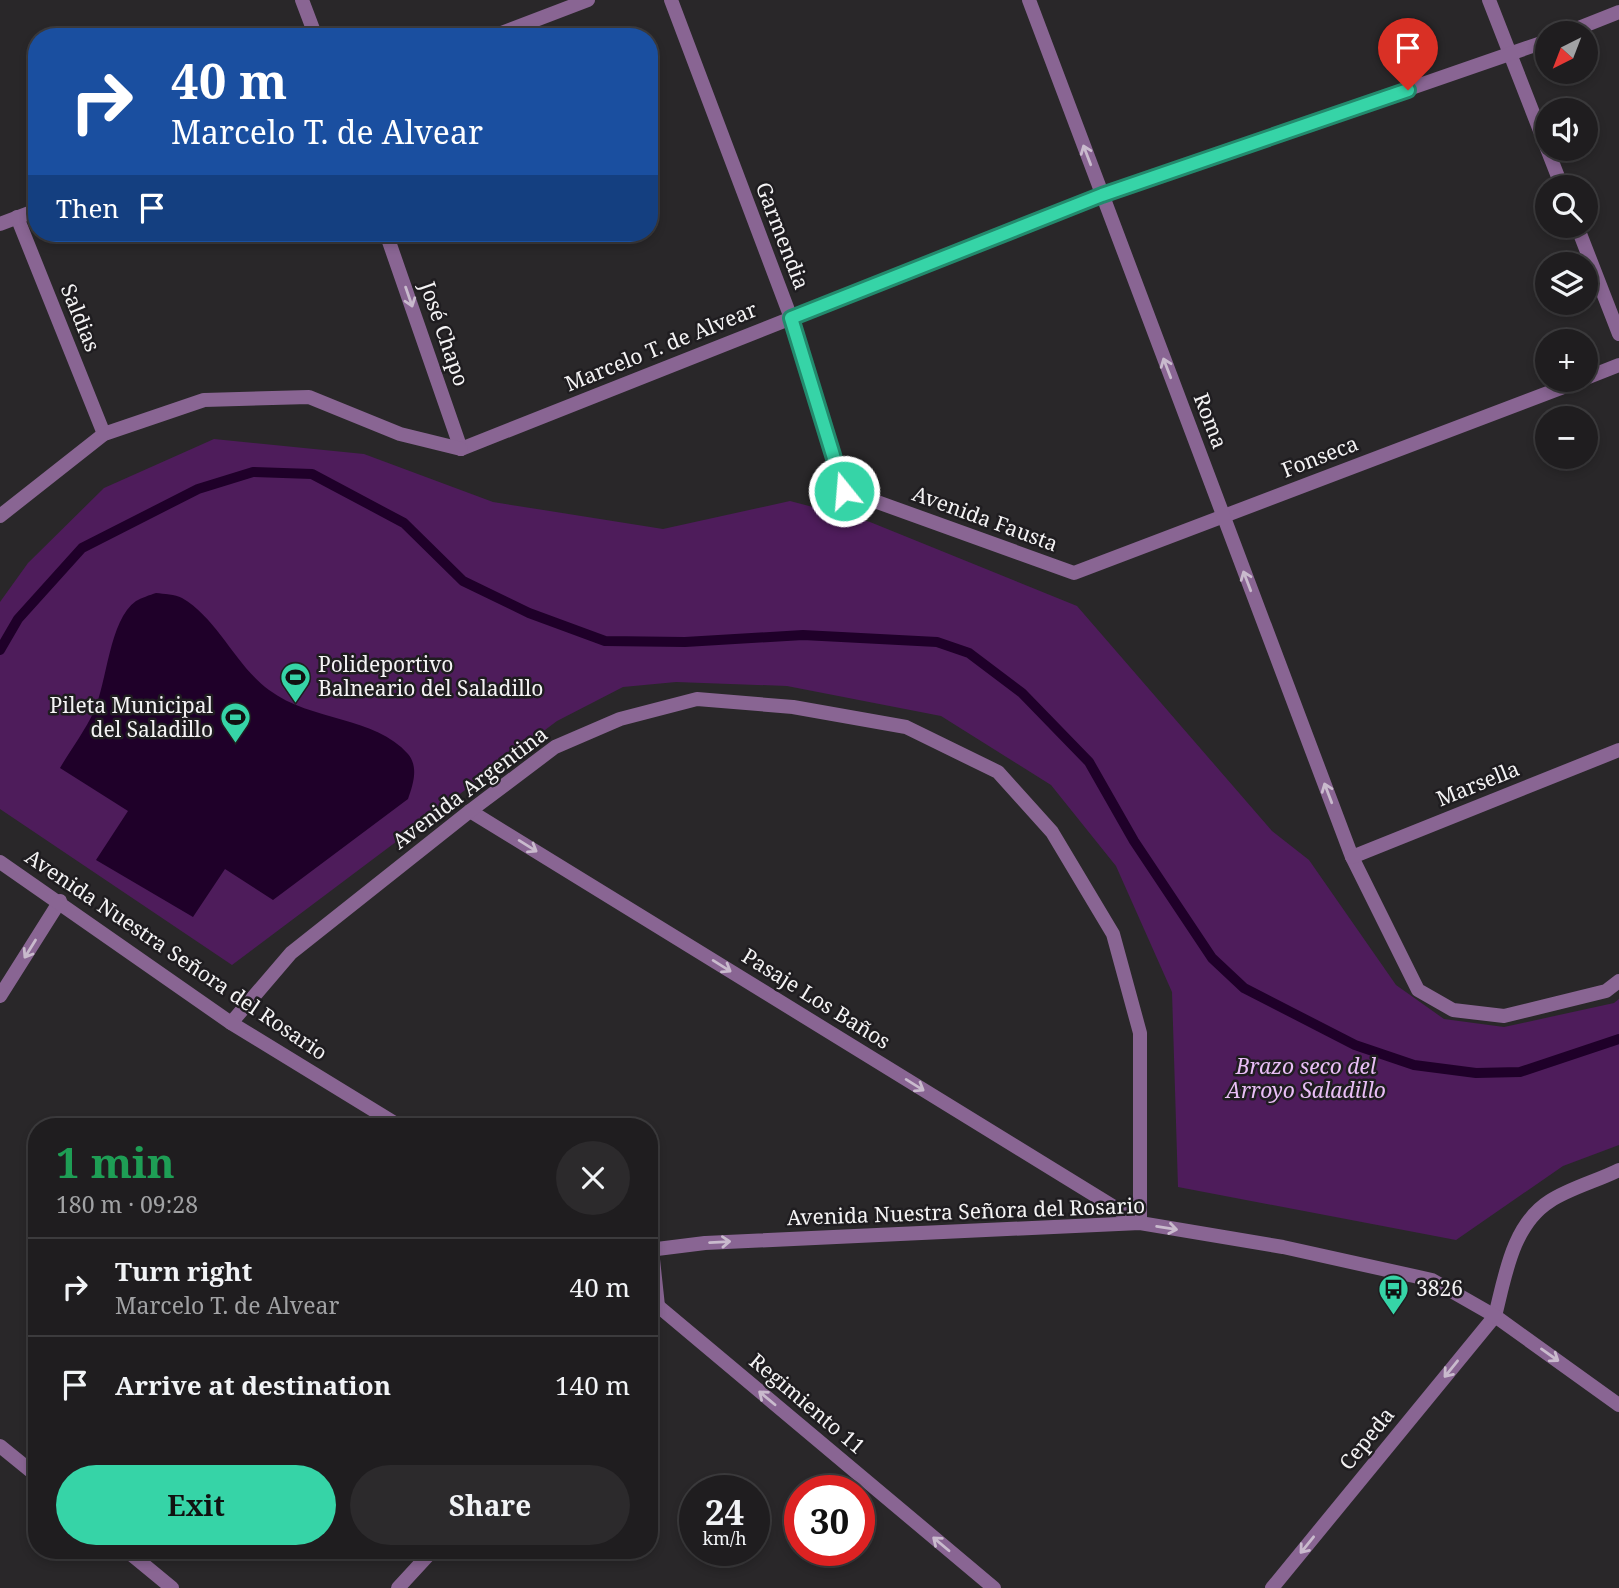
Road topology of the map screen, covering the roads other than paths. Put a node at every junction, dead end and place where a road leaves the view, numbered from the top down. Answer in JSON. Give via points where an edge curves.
{"nodes":[{"id":1,"x":302,"y":0,"type":"edge"},
{"id":2,"x":588,"y":0,"type":"edge"},
{"id":3,"x":671,"y":0,"type":"edge"},
{"id":4,"x":1029,"y":0,"type":"edge"},
{"id":5,"x":1489,"y":0,"type":"edge"},
{"id":6,"x":1619,"y":12,"type":"edge"},
{"id":7,"x":1596,"y":21,"type":"edge"},
{"id":8,"x":313,"y":28,"type":"edge"},
{"id":9,"x":515,"y":28,"type":"edge"},
{"id":10,"x":1535,"y":46,"type":"edge"},
{"id":11,"x":1510,"y":56,"type":"junction"},
{"id":12,"x":1557,"y":175,"type":"edge"},
{"id":13,"x":1102,"y":195,"type":"junction"},
{"id":14,"x":28,"y":213,"type":"edge"},
{"id":15,"x":18,"y":217,"type":"junction"},
{"id":16,"x":0,"y":224,"type":"edge"},
{"id":17,"x":1582,"y":238,"type":"edge"},
{"id":18,"x":389,"y":242,"type":"edge"},
{"id":19,"x":791,"y":318,"type":"junction"},
{"id":20,"x":1619,"y":334,"type":"edge"},
{"id":21,"x":1619,"y":365,"type":"edge"},
{"id":22,"x":1598,"y":373,"type":"edge"},
{"id":23,"x":1549,"y":392,"type":"edge"},
{"id":24,"x":104,"y":434,"type":"junction"},
{"id":25,"x":461,"y":449,"type":"junction"},
{"id":26,"x":844,"y":491,"type":"joint"},
{"id":27,"x":0,"y":516,"type":"edge"},
{"id":28,"x":1223,"y":516,"type":"junction"},
{"id":29,"x":1073,"y":573,"type":"joint"},
{"id":30,"x":1619,"y":750,"type":"edge"},
{"id":31,"x":470,"y":811,"type":"junction"},
{"id":32,"x":1352,"y":857,"type":"junction"},
{"id":33,"x":0,"y":862,"type":"edge"},
{"id":34,"x":60,"y":901,"type":"junction"},
{"id":35,"x":1619,"y":981,"type":"edge"},
{"id":36,"x":0,"y":996,"type":"edge"},
{"id":37,"x":231,"y":1023,"type":"junction"},
{"id":38,"x":385,"y":1118,"type":"edge"},
{"id":39,"x":1619,"y":1170,"type":"edge"},
{"id":40,"x":1140,"y":1223,"type":"junction"},
{"id":41,"x":658,"y":1249,"type":"edge"},
{"id":42,"x":658,"y":1313,"type":"edge"},
{"id":43,"x":1494,"y":1316,"type":"junction"},
{"id":44,"x":1619,"y":1405,"type":"edge"},
{"id":45,"x":0,"y":1446,"type":"edge"},
{"id":46,"x":28,"y":1469,"type":"edge"},
{"id":47,"x":137,"y":1559,"type":"edge"},
{"id":48,"x":425,"y":1559,"type":"edge"},
{"id":49,"x":172,"y":1588,"type":"edge"},
{"id":50,"x":398,"y":1588,"type":"edge"},
{"id":51,"x":993,"y":1588,"type":"edge"},
{"id":52,"x":1272,"y":1588,"type":"edge"}],
"edges":[{"from":1,"to":8,"type":"street"},
{"from":2,"to":9,"type":"street"},
{"from":3,"to":19,"type":"street","name":"Garmendia"},
{"from":13,"to":4,"type":"street","name":"Roma","one_way":true},
{"from":5,"to":11,"type":"street"},
{"from":6,"to":7,"type":"street"},
{"from":10,"to":11,"type":"street","name":"Marcelo T. de Alvear"},
{"from":11,"to":12,"type":"street"},
{"from":11,"to":13,"type":"street","name":"Marcelo T. de Alvear"},
{"from":13,"to":19,"type":"street","name":"Marcelo T. de Alvear"},
{"from":28,"to":13,"type":"street","name":"Roma","one_way":true},
{"from":14,"to":15,"type":"street"},
{"from":15,"to":16,"type":"street"},
{"from":15,"to":24,"type":"street","name":"Saldias"},
{"from":17,"to":20,"type":"street"},
{"from":18,"to":25,"type":"street","name":"José Chapo","one_way":true},
{"from":19,"to":25,"type":"street","name":"Marcelo T. de Alvear"},
{"from":19,"to":26,"type":"street","name":"Garmendia"},
{"from":21,"to":22,"type":"street","name":"Fonseca"},
{"from":23,"to":28,"type":"street","name":"Fonseca"},
{"from":24,"to":25,"type":"street","via":[[204,400],[309,397],[400,434]]},
{"from":24,"to":27,"type":"street"},
{"from":26,"to":29,"type":"street","name":"Avenida Fausta"},
{"from":28,"to":29,"type":"street","name":"Fonseca"},
{"from":32,"to":28,"type":"street","name":"Roma","one_way":true},
{"from":30,"to":32,"type":"street","name":"Marsella"},
{"from":31,"to":37,"type":"street","name":"Avenida Argentina","via":[[291,953]]},
{"from":31,"to":40,"type":"street","name":"Pasaje Los Baños","one_way":true},
{"from":31,"to":40,"type":"street","name":"Avenida Argentina","via":[[555,747],[620,719],[697,699],[793,707],[906,727],[998,772],[1052,832],[1113,934],[1140,1033]]},
{"from":32,"to":35,"type":"street","via":[[1418,990],[1453,1010],[1504,1016],[1606,991]]},
{"from":33,"to":34,"type":"street","name":"Avenida Nuestra Señora del Rosario"},
{"from":34,"to":36,"type":"street","one_way":true},
{"from":34,"to":37,"type":"street","name":"Avenida Nuestra Señora del Rosario"},
{"from":37,"to":38,"type":"street","name":"Avenida Nuestra Señora del Rosario"},
{"from":39,"to":43,"type":"street","via":[[1549,1202],[1523,1228]]},
{"from":41,"to":40,"type":"street","name":"Avenida Nuestra Señora del Rosario","one_way":true,"via":[[705,1243]]},
{"from":40,"to":43,"type":"street","name":"Avenida Nuestra Señora del Rosario","one_way":true,"via":[[1283,1247],[1432,1280]]},
{"from":51,"to":42,"type":"street","name":"Regimiento 11","one_way":true},
{"from":43,"to":44,"type":"street","name":"Avenida Nuestra Señora del Rosario","one_way":true},
{"from":43,"to":52,"type":"street","name":"Cepeda","one_way":true},
{"from":45,"to":46,"type":"street"},
{"from":47,"to":49,"type":"street"},
{"from":48,"to":50,"type":"street"}]}
